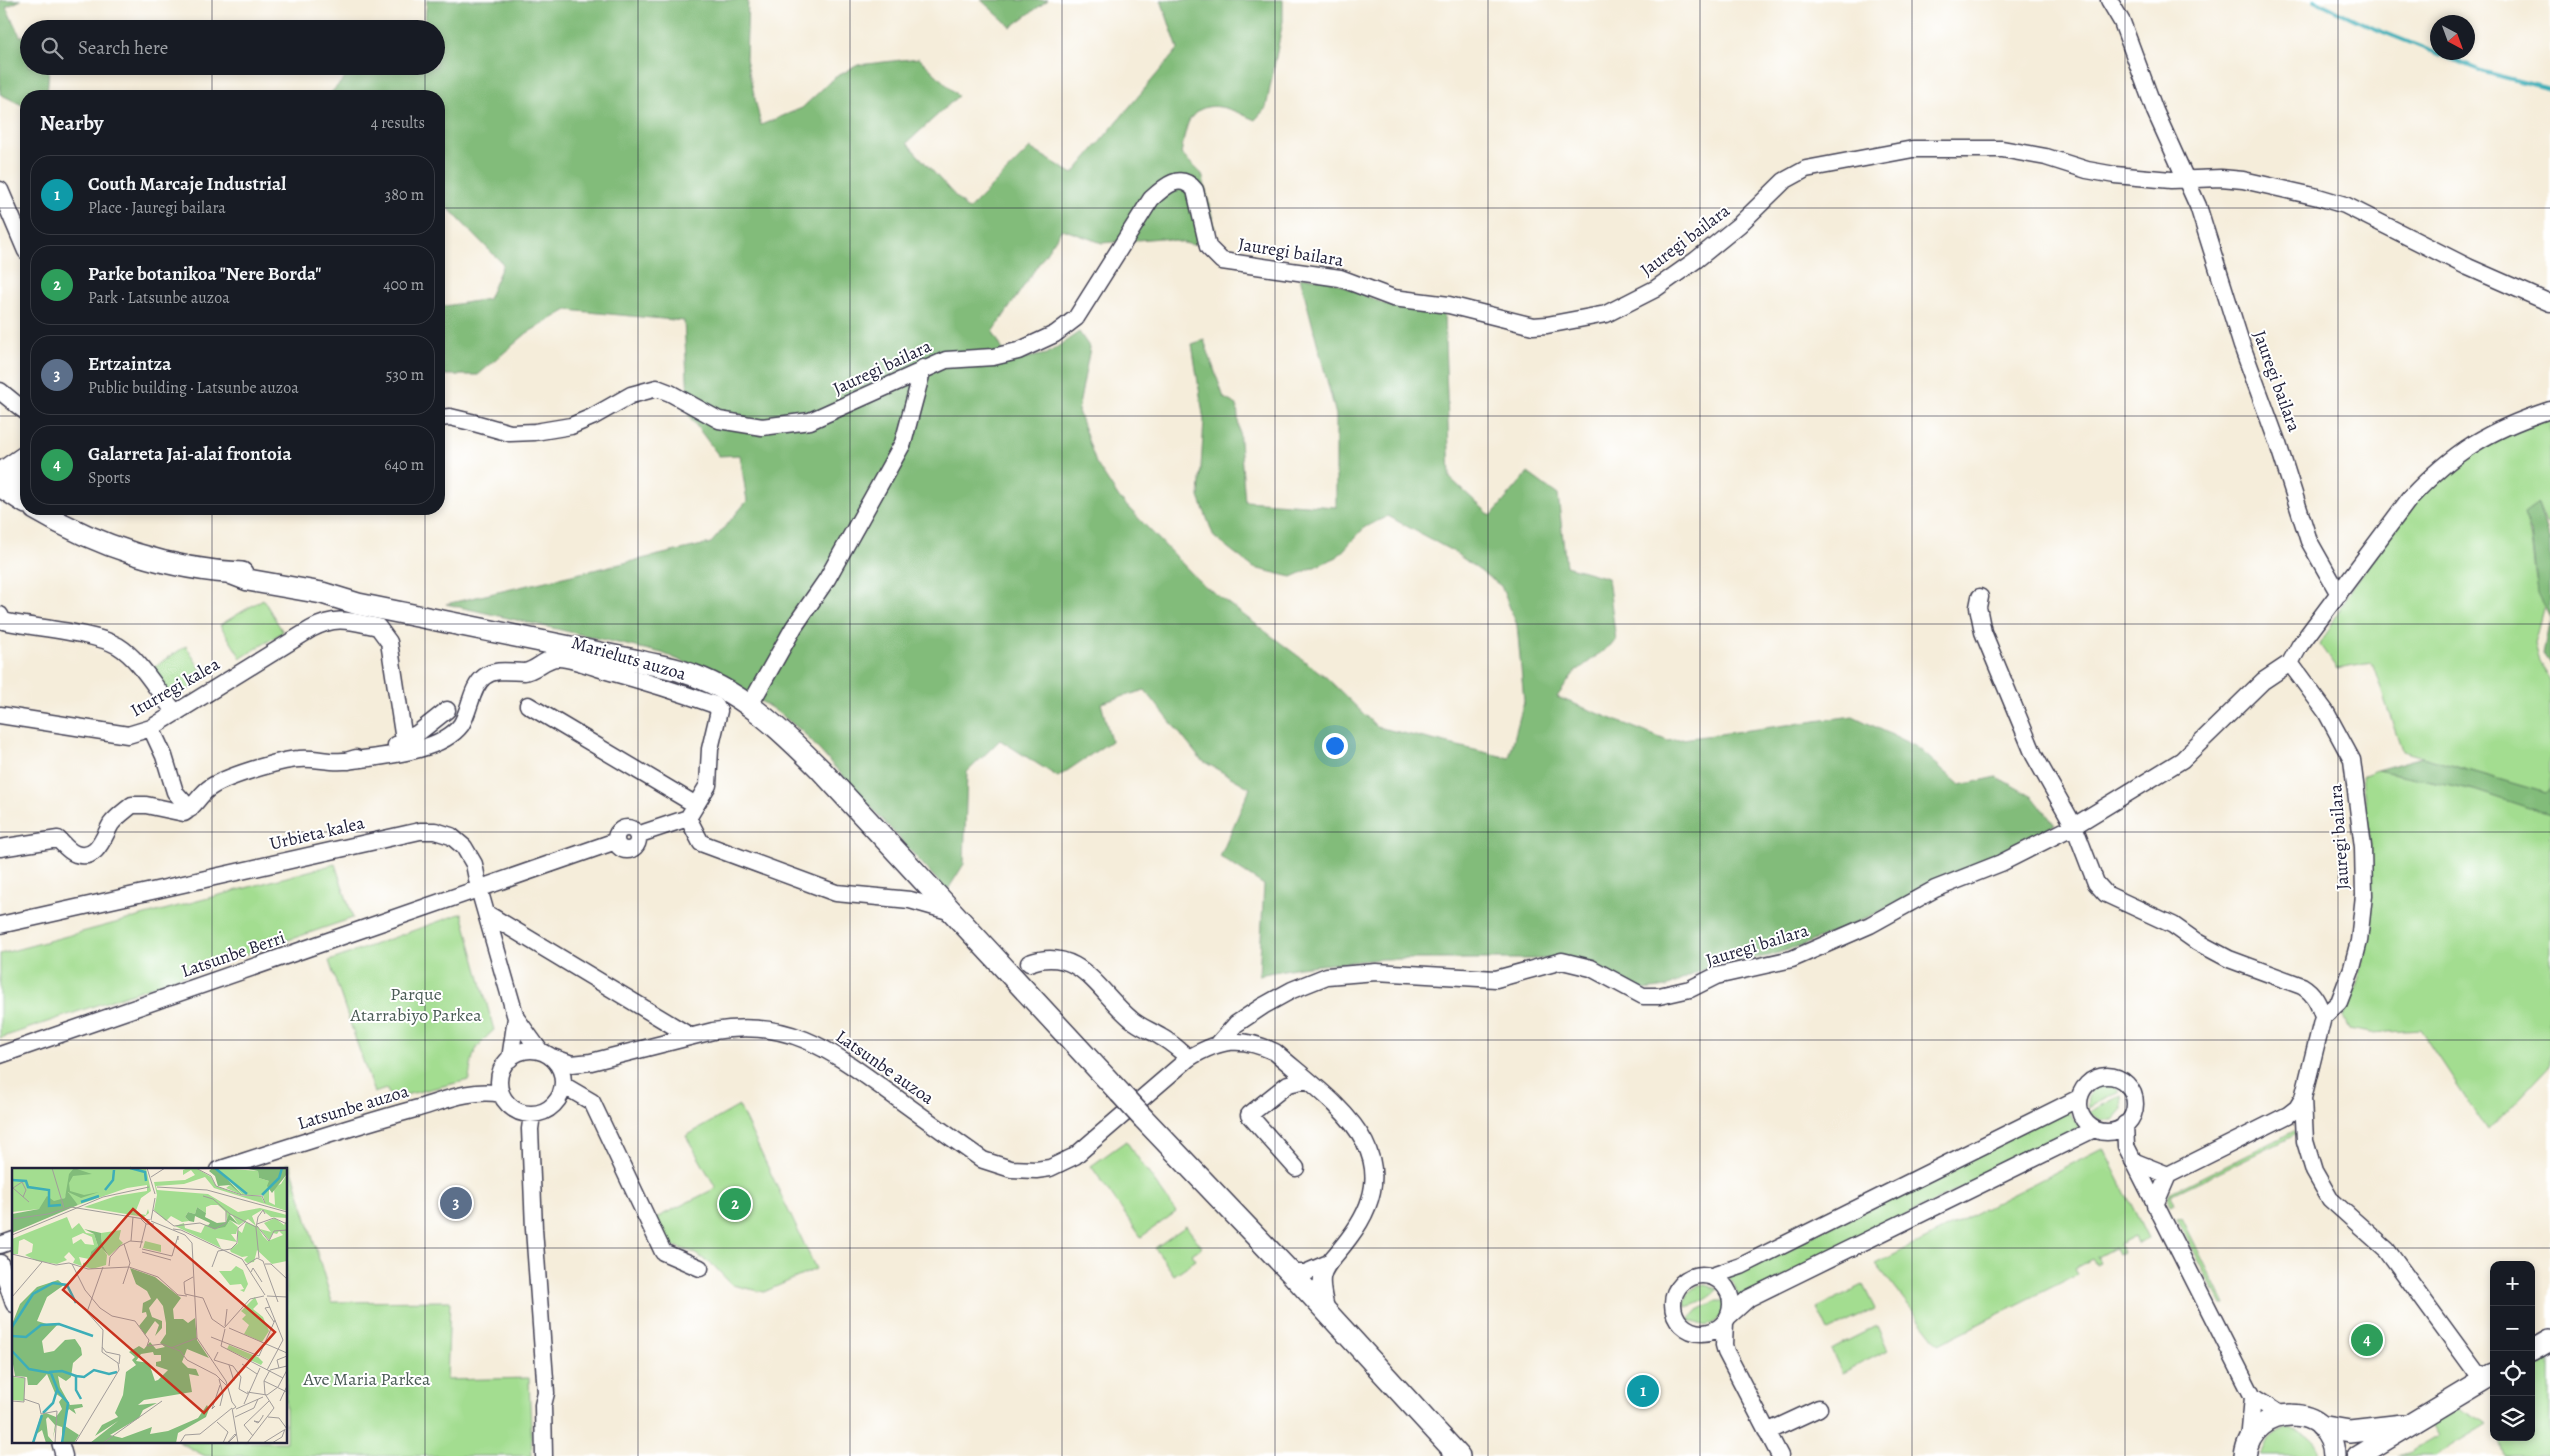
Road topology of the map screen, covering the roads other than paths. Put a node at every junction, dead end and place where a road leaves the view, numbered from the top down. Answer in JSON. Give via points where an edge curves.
{"nodes":[{"id":1,"x":2108,"y":0,"type":"edge"},
{"id":2,"x":2185,"y":179,"type":"junction"},
{"id":3,"x":0,"y":190,"type":"edge"},
{"id":4,"x":20,"y":237,"type":"edge"},
{"id":5,"x":2550,"y":303,"type":"edge"},
{"id":6,"x":923,"y":368,"type":"junction"},
{"id":7,"x":0,"y":391,"type":"edge"},
{"id":8,"x":20,"y":407,"type":"edge"},
{"id":9,"x":2550,"y":410,"type":"edge"},
{"id":10,"x":445,"y":417,"type":"edge"},
{"id":11,"x":20,"y":462,"type":"edge"},
{"id":12,"x":20,"y":478,"type":"edge"},
{"id":13,"x":1,"y":483,"type":"edge"},
{"id":14,"x":20,"y":498,"type":"edge"},
{"id":15,"x":45,"y":515,"type":"edge"},
{"id":16,"x":2339,"y":594,"type":"junction"},
{"id":17,"x":1980,"y":597,"type":"dead end"},
{"id":18,"x":0,"y":615,"type":"edge"},
{"id":19,"x":2290,"y":663,"type":"junction"},
{"id":20,"x":528,"y":705,"type":"dead end"},
{"id":21,"x":750,"y":705,"type":"junction"},
{"id":22,"x":447,"y":710,"type":"dead end"},
{"id":23,"x":176,"y":713,"type":"junction"},
{"id":24,"x":0,"y":715,"type":"edge"},
{"id":25,"x":154,"y":732,"type":"junction"},
{"id":26,"x":404,"y":740,"type":"junction"},
{"id":27,"x":348,"y":761,"type":"junction"},
{"id":28,"x":190,"y":809,"type":"junction"},
{"id":29,"x":692,"y":812,"type":"junction"},
{"id":30,"x":2074,"y":826,"type":"junction"},
{"id":31,"x":0,"y":848,"type":"edge"},
{"id":32,"x":479,"y":889,"type":"junction"},
{"id":33,"x":954,"y":912,"type":"junction"},
{"id":34,"x":486,"y":913,"type":"junction"},
{"id":35,"x":0,"y":925,"type":"edge"},
{"id":36,"x":1028,"y":963,"type":"dead end"},
{"id":37,"x":2323,"y":1017,"type":"junction"},
{"id":38,"x":516,"y":1018,"type":"junction"},
{"id":39,"x":690,"y":1036,"type":"junction"},
{"id":40,"x":1219,"y":1042,"type":"junction"},
{"id":41,"x":1275,"y":1052,"type":"junction"},
{"id":42,"x":546,"y":1054,"type":"junction"},
{"id":43,"x":0,"y":1055,"type":"edge"},
{"id":44,"x":1189,"y":1058,"type":"junction"},
{"id":45,"x":510,"y":1059,"type":"junction"},
{"id":46,"x":1307,"y":1080,"type":"junction"},
{"id":47,"x":563,"y":1085,"type":"junction"},
{"id":48,"x":1276,"y":1091,"type":"junction"},
{"id":49,"x":501,"y":1094,"type":"junction"},
{"id":50,"x":2079,"y":1098,"type":"junction"},
{"id":51,"x":532,"y":1115,"type":"junction"},
{"id":52,"x":2126,"y":1124,"type":"junction"},
{"id":53,"x":2299,"y":1124,"type":"junction"},
{"id":54,"x":2101,"y":1130,"type":"junction"},
{"id":55,"x":2125,"y":1143,"type":"junction"},
{"id":56,"x":2133,"y":1161,"type":"junction"},
{"id":57,"x":224,"y":1168,"type":"edge"},
{"id":58,"x":1296,"y":1168,"type":"dead end"},
{"id":59,"x":2168,"y":1175,"type":"junction"},
{"id":60,"x":2155,"y":1204,"type":"junction"},
{"id":61,"x":12,"y":1241,"type":"edge"},
{"id":62,"x":0,"y":1245,"type":"edge"},
{"id":63,"x":0,"y":1264,"type":"edge"},
{"id":64,"x":1326,"y":1264,"type":"junction"},
{"id":65,"x":700,"y":1268,"type":"dead end"},
{"id":66,"x":1291,"y":1272,"type":"junction"},
{"id":67,"x":1712,"y":1276,"type":"junction"},
{"id":68,"x":12,"y":1298,"type":"edge"},
{"id":69,"x":1327,"y":1312,"type":"junction"},
{"id":70,"x":1727,"y":1319,"type":"junction"},
{"id":71,"x":1702,"y":1332,"type":"junction"},
{"id":72,"x":2550,"y":1340,"type":"edge"},
{"id":73,"x":1724,"y":1345,"type":"junction"},
{"id":74,"x":2535,"y":1349,"type":"edge"},
{"id":75,"x":2490,"y":1376,"type":"edge"},
{"id":76,"x":2490,"y":1377,"type":"edge"},
{"id":77,"x":2252,"y":1396,"type":"junction"},
{"id":78,"x":1819,"y":1408,"type":"dead end"},
{"id":79,"x":2281,"y":1415,"type":"junction"},
{"id":80,"x":2414,"y":1423,"type":"junction"},
{"id":81,"x":2320,"y":1426,"type":"junction"},
{"id":82,"x":1768,"y":1432,"type":"junction"},
{"id":83,"x":2246,"y":1452,"type":"edge"},
{"id":84,"x":544,"y":1456,"type":"edge"},
{"id":85,"x":1459,"y":1456,"type":"edge"},
{"id":86,"x":1780,"y":1456,"type":"edge"},
{"id":87,"x":2334,"y":1456,"type":"edge"},
{"id":88,"x":2358,"y":1456,"type":"edge"}],
"edges":[{"from":1,"to":2,"type":"street","name":"Jauregi bailara","via":[[2122,22],[2155,111]]},
{"from":2,"to":5,"type":"street","name":"Jauregi bailara","via":[[2243,180],[2345,205],[2468,267]]},
{"from":2,"to":6,"type":"street","name":"Jauregi bailara","via":[[2115,175],[2046,157],[2002,150],[1913,149],[1806,169],[1784,181],[1739,225],[1696,260],[1631,303],[1606,314],[1533,326],[1449,306],[1393,298],[1340,278],[1222,261],[1208,247],[1195,190],[1189,183],[1180,181],[1168,184],[1152,199],[1076,318],[1055,334],[1018,351],[992,357],[946,360]]},
{"from":2,"to":16,"type":"street","name":"Jauregi bailara","via":[[2209,236],[2242,346],[2309,541]]},
{"from":3,"to":4,"type":"street"},
{"from":6,"to":10,"type":"street","name":"Jauregi bailara","via":[[810,422],[762,427],[718,420],[657,388],[631,395],[592,418],[571,426],[535,432],[510,434]]},
{"from":6,"to":21,"type":"street","via":[[902,443],[826,580],[794,627]]},
{"from":7,"to":8,"type":"street"},
{"from":9,"to":16,"type":"street","name":"Jauregi bailara","via":[[2474,442],[2429,478],[2410,498]]},
{"from":11,"to":13,"type":"main road"},
{"from":12,"to":13,"type":"main road"},
{"from":13,"to":14,"type":"main road"},
{"from":15,"to":21,"type":"main road","via":[[67,528],[188,568],[230,573],[248,580],[322,593],[358,604],[684,672]]},
{"from":16,"to":19,"type":"street","name":"Jauregi bailara"},
{"from":17,"to":30,"type":"street","via":[[1978,607],[1984,632],[2034,755]]},
{"from":18,"to":23,"type":"street","via":[[3,621],[94,638],[119,647],[138,665]]},
{"from":19,"to":30,"type":"street","name":"Jauregi bailara","via":[[2263,681],[2182,760]]},
{"from":19,"to":37,"type":"street","name":"Jauregi bailara","via":[[2326,712],[2352,760],[2363,847],[2364,894],[2359,941],[2339,1002]]},
{"from":20,"to":29,"type":"street"},
{"from":21,"to":33,"type":"main road","via":[[820,769]]},
{"from":22,"to":26,"type":"street"},
{"from":23,"to":25,"type":"street","name":"Iturregi kalea"},
{"from":23,"to":26,"type":"street","name":"Iturregi kalea","via":[[327,621],[338,619],[378,627],[389,642]]},
{"from":24,"to":25,"type":"street","name":"Iturregi kalea","via":[[128,735]]},
{"from":25,"to":28,"type":"street","via":[[175,792]]},
{"from":26,"to":27,"type":"street"},
{"from":27,"to":28,"type":"street","via":[[339,763],[300,758],[268,766],[209,788]]},
{"from":27,"to":29,"type":"street","name":"Marieluts auzoa","via":[[405,752],[436,743],[461,724],[484,676],[502,671],[532,670],[549,659],[559,658],[654,683],[715,705],[719,710],[710,749],[708,785]]},
{"from":28,"to":31,"type":"street","via":[[174,813],[146,805],[132,805],[112,823],[101,846],[88,855],[76,854],[58,838]]},
{"from":29,"to":32,"type":"street","via":[[637,835],[632,830],[622,829],[616,841]]},
{"from":29,"to":33,"type":"street","via":[[701,843],[836,894],[910,900]]},
{"from":30,"to":37,"type":"street","via":[[2096,883],[2106,894],[2174,926],[2229,959],[2302,986],[2310,991]]},
{"from":30,"to":40,"type":"street","name":"Jauregi bailara","via":[[2001,863],[1935,890],[1870,925],[1792,959],[1716,976],[1690,989],[1643,996],[1591,968],[1562,961],[1496,979],[1376,972],[1327,976],[1263,1006],[1236,1024]]},
{"from":32,"to":34,"type":"street","name":"Urbieta kalea"},
{"from":32,"to":35,"type":"street","name":"Urbieta kalea","via":[[474,864],[464,847],[442,832],[420,830]]},
{"from":32,"to":43,"type":"street","name":"Latsunbe Berri"},
{"from":33,"to":66,"type":"main road","bridge":true,"via":[[1144,1120]]},
{"from":34,"to":38,"type":"street","name":"Urbieta kalea"},
{"from":34,"to":39,"type":"street"},
{"from":36,"to":44,"type":"street","via":[[1042,958],[1060,958],[1074,963],[1132,1021],[1163,1037]]},
{"from":37,"to":53,"type":"street","name":"Jauregi bailara"},
{"from":38,"to":42,"type":"street","name":"Urbieta kalea"},
{"from":38,"to":45,"type":"street","name":"Urbieta kalea"},
{"from":39,"to":42,"type":"street","name":"Latsunbe auzoa","via":[[591,1062],[572,1064]]},
{"from":39,"to":44,"type":"street","name":"Latsunbe auzoa","via":[[742,1028],[762,1028],[796,1036],[832,1051],[983,1160],[1011,1169],[1050,1168],[1074,1156]]},
{"from":40,"to":41,"type":"street","via":[[1240,1041]]},
{"from":40,"to":44,"type":"street","name":"Latsunbe auzoa"},
{"from":41,"to":46,"type":"street"},
{"from":41,"to":48,"type":"street","via":[[1281,1075]]},
{"from":42,"to":45,"type":"street","via":[[523,1051]]},
{"from":42,"to":47,"type":"street","via":[[563,1075]]},
{"from":45,"to":49,"type":"street","via":[[500,1072]]},
{"from":46,"to":48,"type":"street","via":[[1288,1084]]},
{"from":46,"to":64,"type":"street","via":[[1355,1125],[1373,1162],[1372,1200],[1364,1218]]},
{"from":47,"to":51,"type":"street","via":[[554,1105],[545,1112]]},
{"from":47,"to":65,"type":"street","via":[[592,1102],[663,1252]]},
{"from":48,"to":58,"type":"street","via":[[1250,1115]]},
{"from":49,"to":51,"type":"street","via":[[514,1109]]},
{"from":49,"to":57,"type":"street","name":"Latsunbe auzoa","via":[[478,1092],[452,1098]]},
{"from":50,"to":52,"type":"street","via":[[2088,1083],[2096,1078],[2116,1077],[2125,1082],[2135,1102],[2134,1113]]},
{"from":50,"to":54,"type":"street","via":[[2081,1116]]},
{"from":50,"to":67,"type":"street","via":[[1742,1266]]},
{"from":51,"to":84,"type":"street","via":[[534,1229],[546,1394],[543,1405]]},
{"from":52,"to":54,"type":"street"},
{"from":52,"to":55,"type":"street"},
{"from":53,"to":59,"type":"street"},
{"from":53,"to":75,"type":"street","via":[[2314,1171],[2330,1199],[2387,1250],[2476,1372]]},
{"from":54,"to":55,"type":"street"},
{"from":54,"to":70,"type":"street","via":[[1748,1298]]},
{"from":55,"to":56,"type":"street"},
{"from":56,"to":59,"type":"street"},
{"from":56,"to":60,"type":"street"},
{"from":59,"to":60,"type":"street"},
{"from":60,"to":77,"type":"street"},
{"from":61,"to":62,"type":"street"},
{"from":63,"to":68,"type":"street"},
{"from":64,"to":66,"type":"street","via":[[1305,1273]]},
{"from":64,"to":69,"type":"street","via":[[1321,1282]]},
{"from":66,"to":69,"type":"main road"},
{"from":67,"to":70,"type":"street","via":[[1729,1291],[1732,1302]]},
{"from":67,"to":71,"type":"street","via":[[1691,1276],[1683,1282],[1674,1298],[1676,1316],[1682,1325]]},
{"from":69,"to":85,"type":"main road"},
{"from":70,"to":71,"type":"street","via":[[1717,1329]]},
{"from":70,"to":73,"type":"street"},
{"from":71,"to":73,"type":"street"},
{"from":72,"to":74,"type":"main road"},
{"from":73,"to":82,"type":"street"},
{"from":76,"to":80,"type":"main road"},
{"from":77,"to":79,"type":"street"},
{"from":77,"to":83,"type":"street"},
{"from":78,"to":82,"type":"street"},
{"from":79,"to":81,"type":"main road","via":[[2302,1416]]},
{"from":79,"to":83,"type":"main road","via":[[2257,1429]]},
{"from":80,"to":81,"type":"main road","via":[[2350,1431]]},
{"from":80,"to":88,"type":"main road"},
{"from":81,"to":87,"type":"main road","via":[[2329,1437]]},
{"from":82,"to":86,"type":"street"}]}
